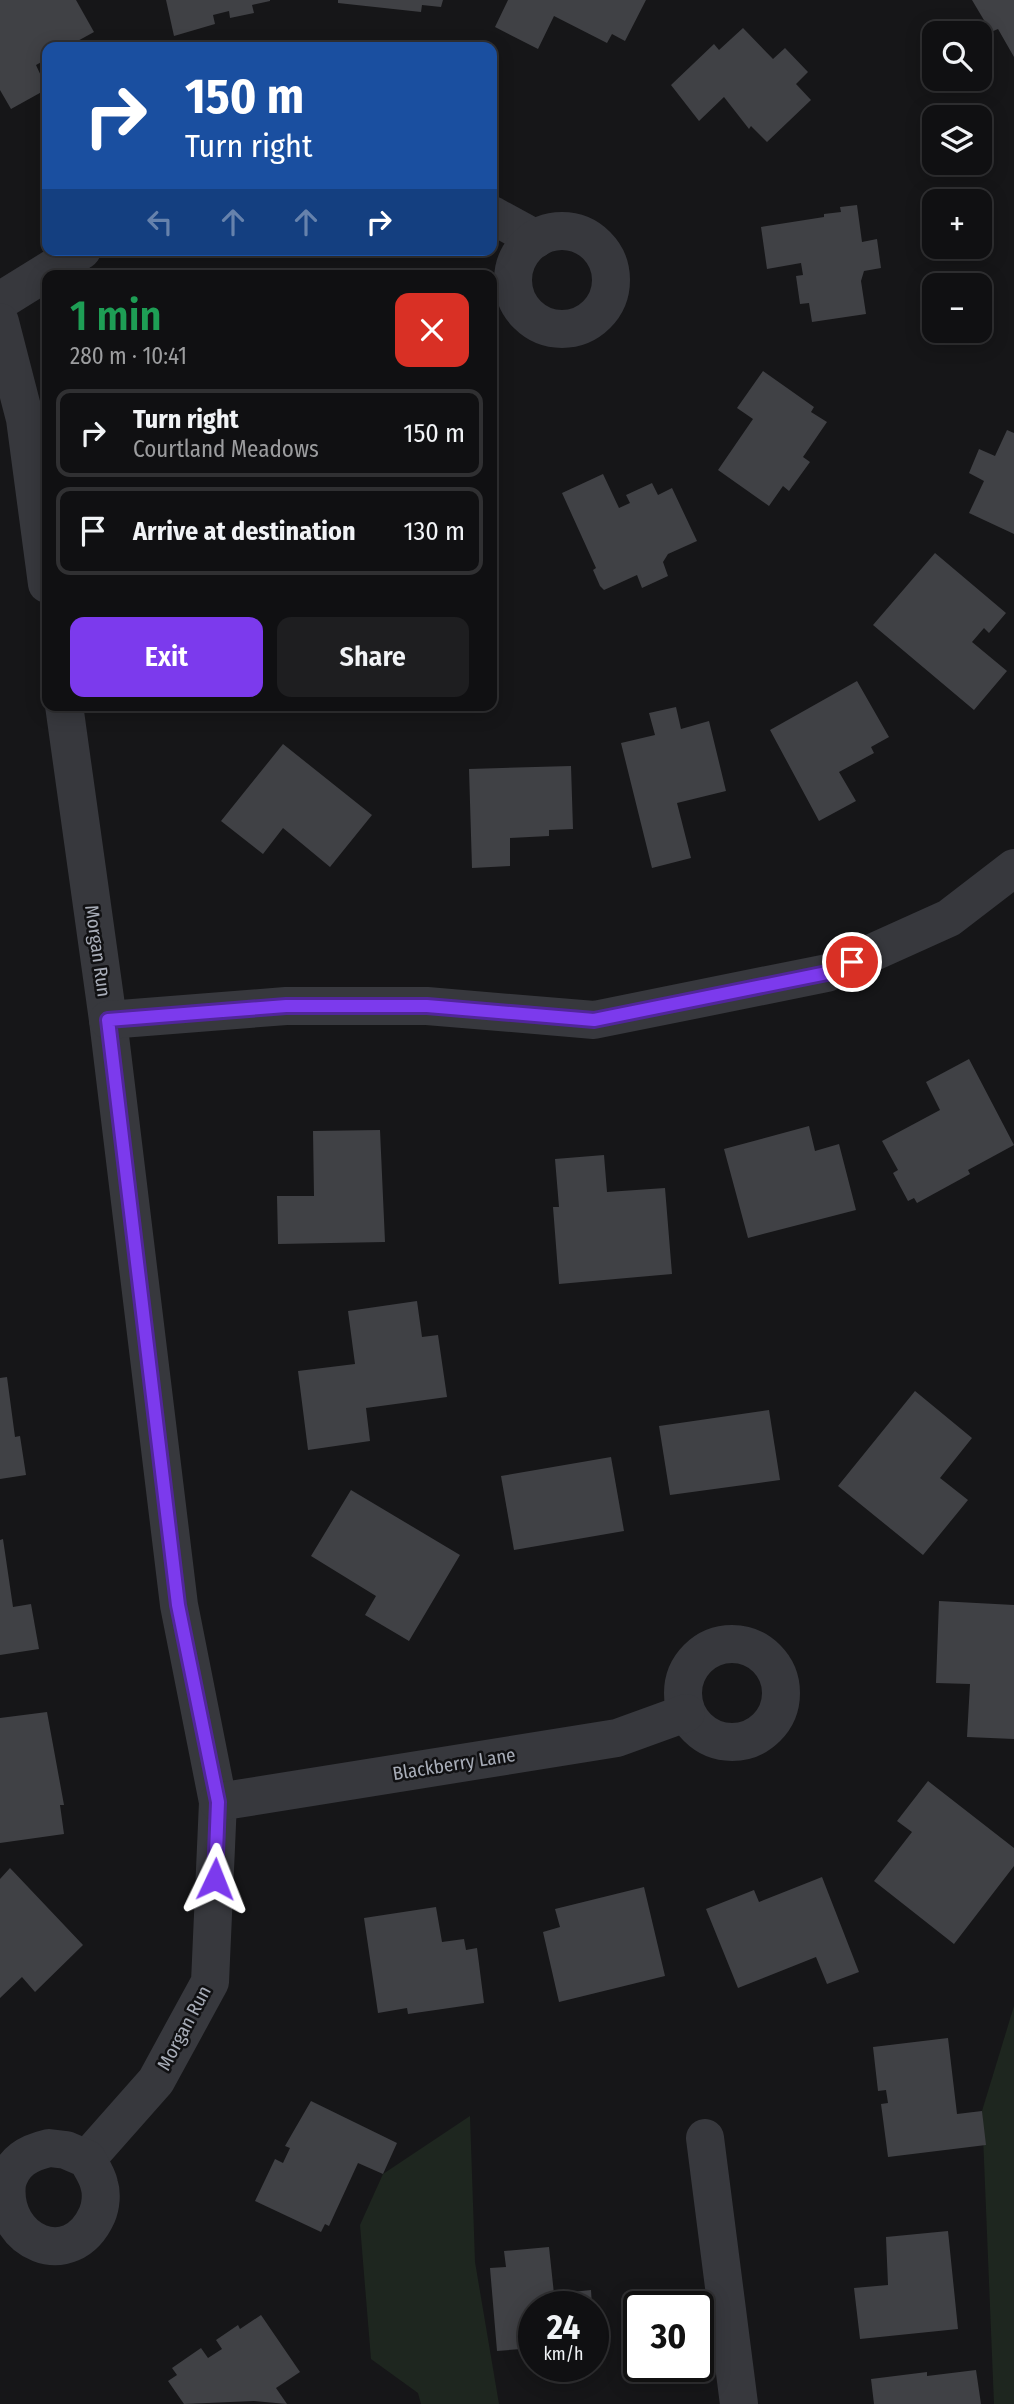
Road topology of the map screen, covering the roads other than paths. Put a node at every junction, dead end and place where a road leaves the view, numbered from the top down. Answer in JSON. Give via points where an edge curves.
{"nodes":[{"id":1,"x":497,"y":218,"type":"edge"},
{"id":2,"x":536,"y":239,"type":"dead end"},
{"id":3,"x":73,"y":256,"type":"edge"},
{"id":4,"x":50,"y":270,"type":"edge"},
{"id":5,"x":42,"y":275,"type":"edge"},
{"id":6,"x":0,"y":302,"type":"edge"},
{"id":7,"x":0,"y":322,"type":"edge"},
{"id":8,"x":42,"y":546,"type":"edge"},
{"id":9,"x":65,"y":711,"type":"edge"},
{"id":10,"x":1014,"y":868,"type":"edge"},
{"id":11,"x":108,"y":1020,"type":"junction"},
{"id":12,"x":686,"y":1713,"type":"dead end"},
{"id":13,"x":218,"y":1802,"type":"junction"},
{"id":14,"x":705,"y":2138,"type":"dead end"},
{"id":15,"x":88,"y":2159,"type":"dead end"},
{"id":16,"x":739,"y":2404,"type":"edge"}],
"edges":[{"from":1,"to":2,"type":"street"},
{"from":3,"to":4,"type":"street"},
{"from":5,"to":6,"type":"street"},
{"from":7,"to":8,"type":"street","via":[[25,419]]},
{"from":9,"to":11,"type":"street","name":"Morgan Run"},
{"from":10,"to":11,"type":"street","via":[[949,918],[827,973],[594,1020],[427,1006],[286,1006]]},
{"from":11,"to":13,"type":"street","name":"Morgan Run","via":[[178,1605]]},
{"from":12,"to":13,"type":"street","name":"Blackberry Lane","via":[[617,1738]]},
{"from":13,"to":15,"type":"street","name":"Morgan Run","via":[[210,1982],[156,2081]]},
{"from":14,"to":16,"type":"street"}]}
